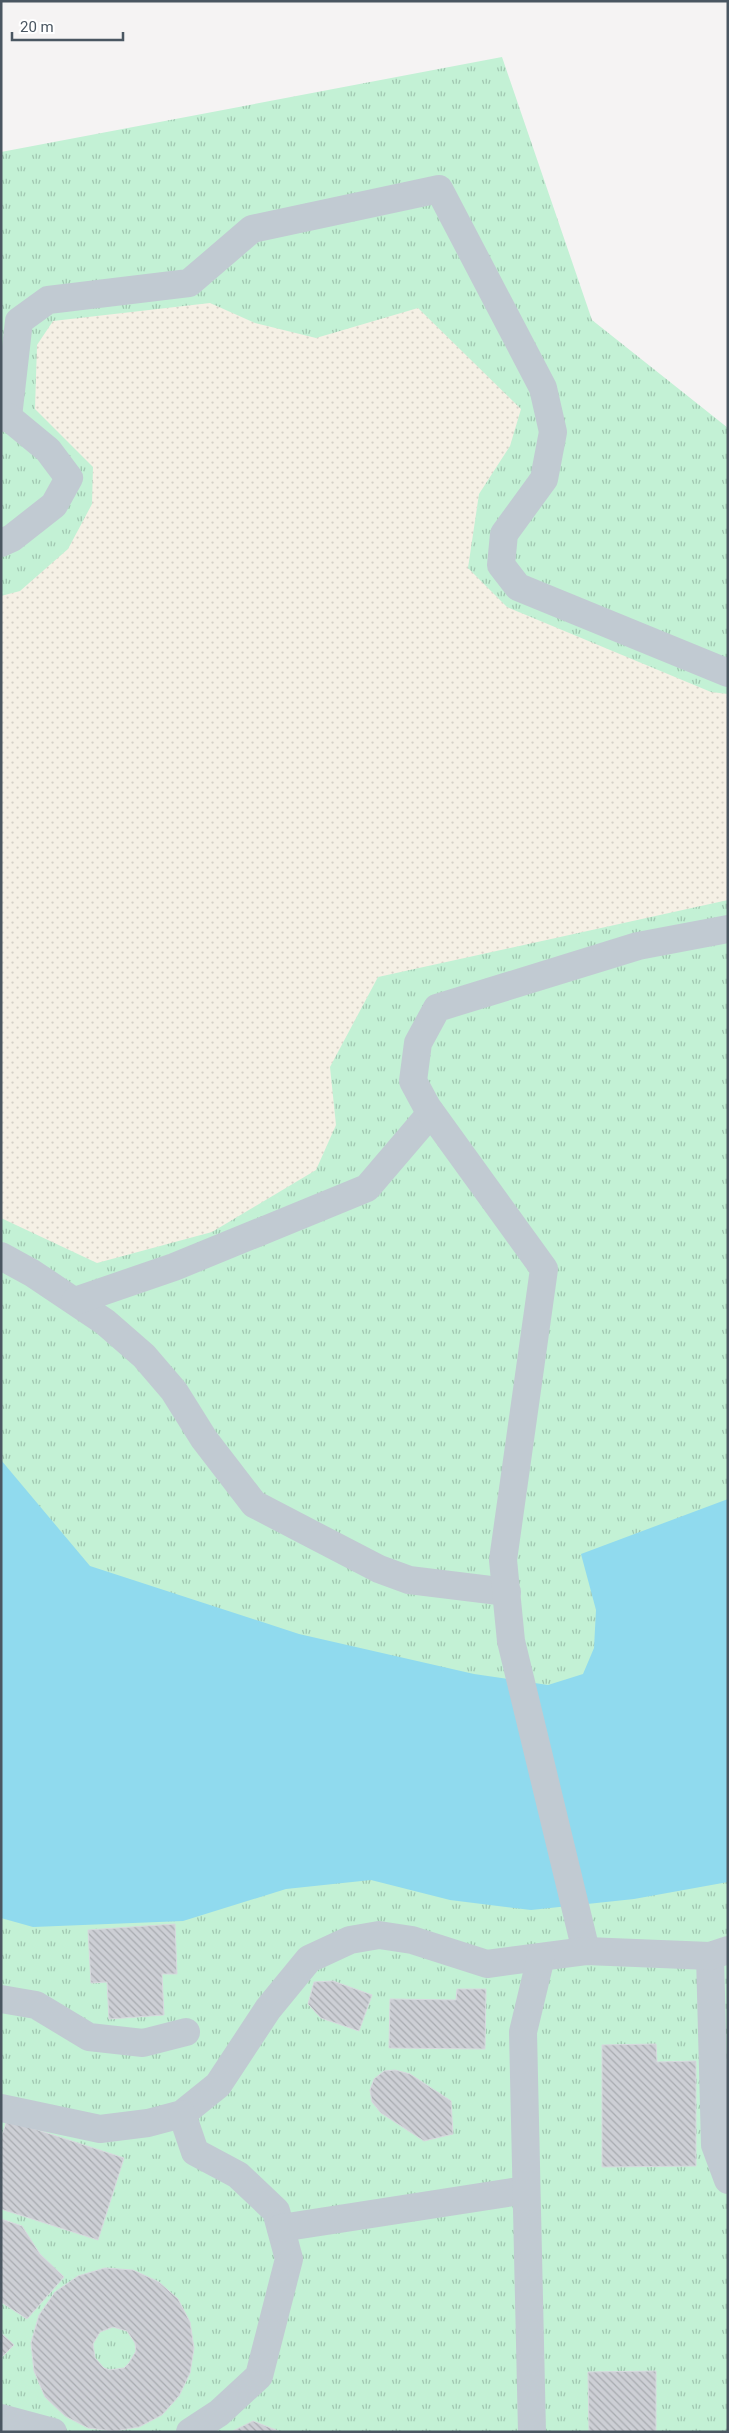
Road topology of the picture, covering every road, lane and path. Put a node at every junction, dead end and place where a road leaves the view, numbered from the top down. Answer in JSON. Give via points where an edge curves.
{"nodes":[{"id":1,"x":5,"y":418,"type":"edge"},
{"id":2,"x":1,"y":542,"type":"edge"},
{"id":3,"x":728,"y":673,"type":"edge"},
{"id":4,"x":728,"y":929,"type":"edge"},
{"id":5,"x":432,"y":1113,"type":"junction"},
{"id":6,"x":1,"y":1256,"type":"edge"},
{"id":7,"x":75,"y":1301,"type":"junction"},
{"id":8,"x":507,"y":1592,"type":"junction"},
{"id":9,"x":586,"y":1952,"type":"junction"},
{"id":10,"x":719,"y":1953,"type":"edge"},
{"id":11,"x":541,"y":1957,"type":"junction"},
{"id":12,"x":1,"y":1999,"type":"edge"},
{"id":13,"x":186,"y":2032,"type":"dead end"},
{"id":14,"x":1,"y":2108,"type":"edge"},
{"id":15,"x":182,"y":2114,"type":"junction"},
{"id":16,"x":728,"y":2180,"type":"edge"},
{"id":17,"x":526,"y":2190,"type":"junction"},
{"id":18,"x":280,"y":2228,"type":"junction"},
{"id":19,"x":1,"y":2418,"type":"edge"},
{"id":20,"x":53,"y":2432,"type":"edge"},
{"id":21,"x":190,"y":2432,"type":"edge"},
{"id":22,"x":532,"y":2432,"type":"edge"}],
"edges":[{"from":1,"to":2,"type":"lane","via":[[48,450],[69,478],[54,505],[12,538]]},
{"from":1,"to":3,"type":"lane","via":[[19,321],[48,300],[189,283],[252,229],[439,189],[543,388],[553,432],[544,479],[504,534],[501,565],[518,586]]},
{"from":4,"to":5,"type":"lane","via":[[638,946],[437,1008],[418,1043],[413,1081]]},
{"from":5,"to":7,"type":"lane","via":[[367,1188],[174,1267]]},
{"from":5,"to":8,"type":"lane","via":[[544,1269],[504,1560]]},
{"from":6,"to":7,"type":"lane"},
{"from":7,"to":8,"type":"lane","via":[[144,1356],[174,1391],[204,1439],[254,1504],[378,1569],[410,1580]]},
{"from":8,"to":9,"type":"lane","via":[[511,1641]]},
{"from":9,"to":10,"type":"lane"},
{"from":9,"to":11,"type":"lane"},
{"from":10,"to":16,"type":"lane","via":[[715,2145]]},
{"from":11,"to":15,"type":"lane","via":[[487,1964],[412,1940],[379,1934],[350,1940],[309,1959],[268,2008],[218,2085]]},
{"from":11,"to":17,"type":"lane","via":[[523,2032]]},
{"from":12,"to":13,"type":"lane","via":[[36,2005],[89,2037],[143,2043]]},
{"from":14,"to":15,"type":"lane","via":[[100,2129]]},
{"from":15,"to":18,"type":"lane","via":[[195,2152],[238,2175],[276,2211]]},
{"from":17,"to":18,"type":"lane"},
{"from":17,"to":22,"type":"lane"},
{"from":18,"to":21,"type":"lane","via":[[289,2259],[259,2376],[219,2413]]},
{"from":19,"to":20,"type":"lane"}]}
